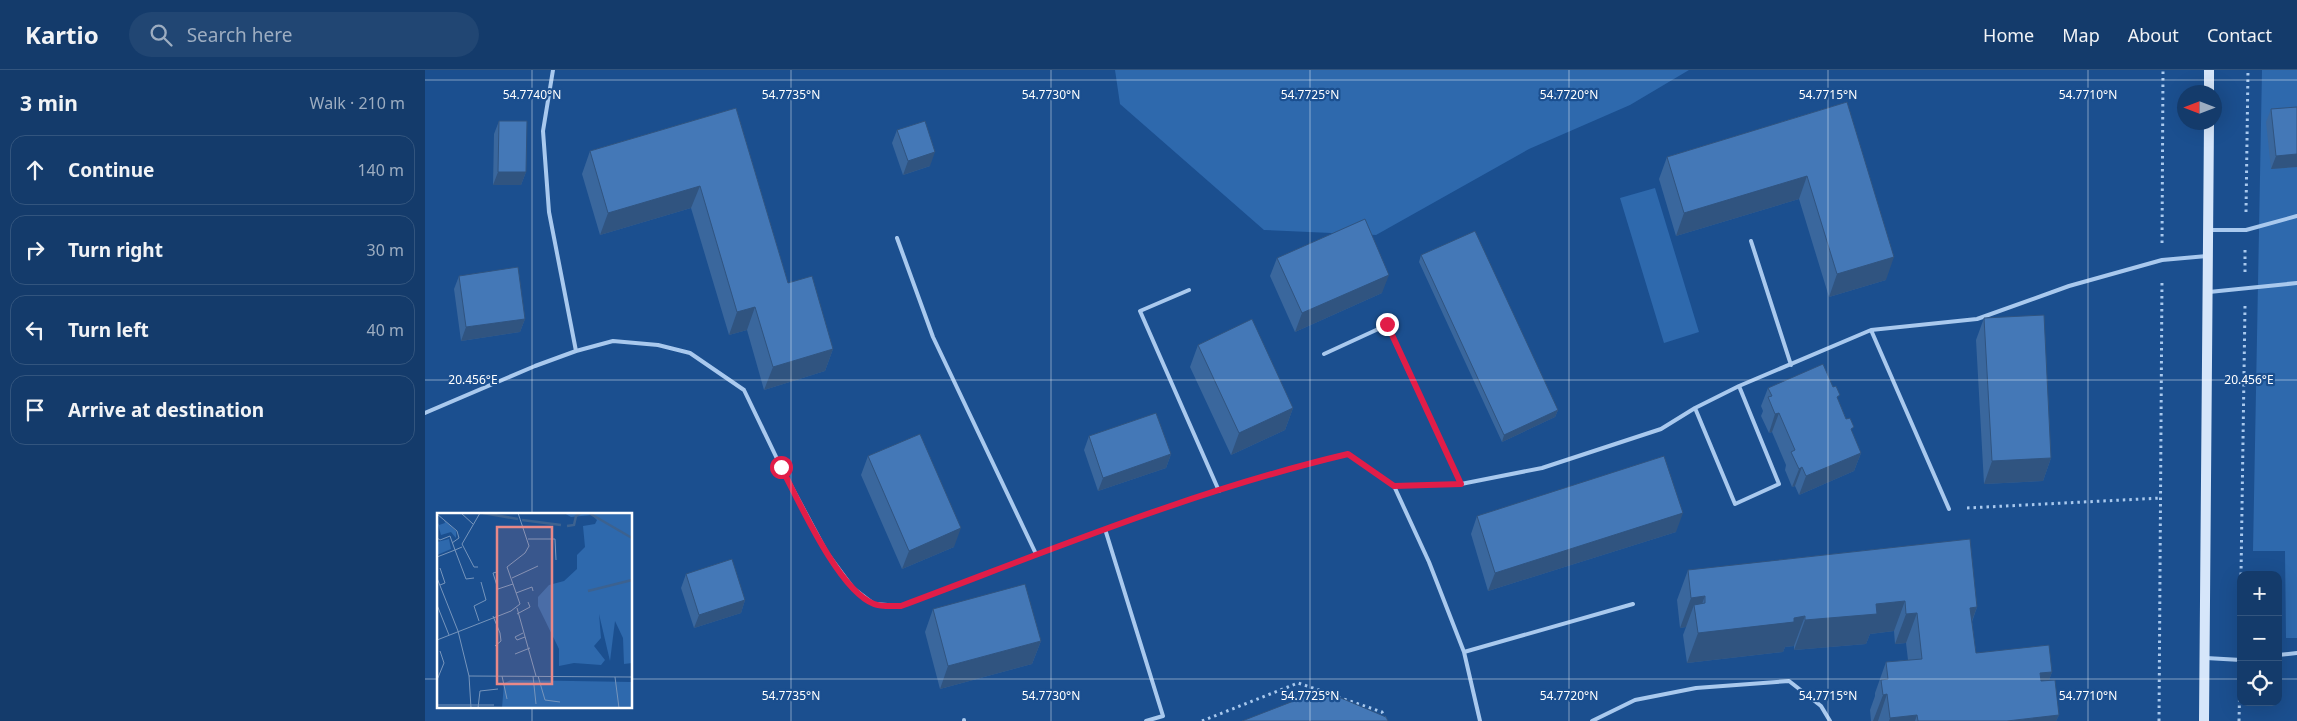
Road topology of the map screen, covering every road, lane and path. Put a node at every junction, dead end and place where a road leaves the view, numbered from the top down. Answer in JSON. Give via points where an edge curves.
{"nodes":[{"id":1,"x":553,"y":70,"type":"edge"},
{"id":2,"x":2163,"y":70,"type":"edge"},
{"id":3,"x":2209,"y":70,"type":"edge"},
{"id":4,"x":2248,"y":70,"type":"edge"},
{"id":5,"x":2209,"y":85,"type":"edge"},
{"id":6,"x":2209,"y":130,"type":"edge"},
{"id":7,"x":2297,"y":216,"type":"edge"},
{"id":8,"x":2208,"y":230,"type":"junction"},
{"id":9,"x":2246,"y":230,"type":"junction"},
{"id":10,"x":897,"y":238,"type":"dead end"},
{"id":11,"x":1751,"y":241,"type":"dead end"},
{"id":12,"x":2207,"y":256,"type":"junction"},
{"id":13,"x":2162,"y":260,"type":"junction"},
{"id":14,"x":2297,"y":283,"type":"edge"},
{"id":15,"x":2245,"y":287,"type":"junction"},
{"id":16,"x":1189,"y":290,"type":"dead end"},
{"id":17,"x":2207,"y":293,"type":"junction"},
{"id":18,"x":1871,"y":330,"type":"junction"},
{"id":19,"x":576,"y":351,"type":"junction"},
{"id":20,"x":1324,"y":354,"type":"dead end"},
{"id":21,"x":1791,"y":365,"type":"junction"},
{"id":22,"x":1739,"y":386,"type":"junction"},
{"id":23,"x":1695,"y":408,"type":"junction"},
{"id":24,"x":425,"y":414,"type":"edge"},
{"id":25,"x":1461,"y":484,"type":"junction"},
{"id":26,"x":1394,"y":486,"type":"junction"},
{"id":27,"x":1219,"y":492,"type":"junction"},
{"id":28,"x":2161,"y":498,"type":"junction"},
{"id":29,"x":1949,"y":509,"type":"joint"},
{"id":30,"x":1105,"y":529,"type":"junction"},
{"id":31,"x":1036,"y":554,"type":"junction"},
{"id":32,"x":2241,"y":571,"type":"edge"},
{"id":33,"x":1633,"y":604,"type":"dead end"},
{"id":34,"x":1464,"y":652,"type":"junction"},
{"id":35,"x":2297,"y":653,"type":"edge"},
{"id":36,"x":2282,"y":655,"type":"edge"},
{"id":37,"x":2204,"y":658,"type":"junction"},
{"id":38,"x":2237,"y":660,"type":"edge"},
{"id":39,"x":1326,"y":693,"type":"edge"},
{"id":40,"x":1336,"y":696,"type":"edge"},
{"id":41,"x":1146,"y":721,"type":"edge"},
{"id":42,"x":1202,"y":721,"type":"edge"},
{"id":43,"x":1386,"y":721,"type":"edge"},
{"id":44,"x":1480,"y":721,"type":"edge"},
{"id":45,"x":1593,"y":721,"type":"edge"},
{"id":46,"x":1830,"y":721,"type":"edge"},
{"id":47,"x":2159,"y":721,"type":"edge"},
{"id":48,"x":2204,"y":721,"type":"edge"}],
"edges":[{"from":1,"to":19,"type":"lane","via":[[543,131],[549,212]]},
{"from":2,"to":13,"type":"path"},
{"from":3,"to":5,"type":"main road"},
{"from":4,"to":9,"type":"path"},
{"from":6,"to":8,"type":"main road"},
{"from":7,"to":9,"type":"lane"},
{"from":8,"to":9,"type":"lane"},
{"from":8,"to":12,"type":"main road"},
{"from":9,"to":15,"type":"path"},
{"from":10,"to":31,"type":"lane","via":[[933,337]]},
{"from":11,"to":21,"type":"lane"},
{"from":12,"to":13,"type":"lane"},
{"from":12,"to":17,"type":"main road"},
{"from":13,"to":18,"type":"lane","via":[[2069,286],[1977,318]]},
{"from":13,"to":28,"type":"path"},
{"from":14,"to":15,"type":"lane"},
{"from":15,"to":17,"type":"lane"},
{"from":15,"to":32,"type":"path"},
{"from":16,"to":27,"type":"lane","via":[[1140,311]]},
{"from":17,"to":37,"type":"main road"},
{"from":18,"to":21,"type":"lane"},
{"from":18,"to":29,"type":"lane"},
{"from":19,"to":24,"type":"lane"},
{"from":19,"to":31,"type":"lane","via":[[613,341],[658,345],[690,353],[744,390],[827,553],[853,588],[874,604],[901,606]]},
{"from":20,"to":25,"type":"lane","via":[[1387,324]]},
{"from":21,"to":22,"type":"lane"},
{"from":22,"to":23,"type":"lane"},
{"from":22,"to":23,"type":"lane","via":[[1779,484],[1735,504]]},
{"from":23,"to":25,"type":"lane","via":[[1661,429],[1570,459],[1542,468]]},
{"from":25,"to":26,"type":"lane"},
{"from":26,"to":27,"type":"lane","via":[[1348,454],[1279,470]]},
{"from":26,"to":34,"type":"lane","via":[[1429,562]]},
{"from":27,"to":30,"type":"lane"},
{"from":28,"to":29,"type":"path"},
{"from":28,"to":47,"type":"path"},
{"from":30,"to":31,"type":"lane"},
{"from":30,"to":41,"type":"lane","via":[[1163,716]]},
{"from":33,"to":34,"type":"lane"},
{"from":34,"to":44,"type":"lane"},
{"from":35,"to":36,"type":"lane"},
{"from":37,"to":38,"type":"lane"},
{"from":37,"to":48,"type":"main road"},
{"from":39,"to":42,"type":"path","via":[[1298,683]]},
{"from":40,"to":43,"type":"path","via":[[1382,712]]},
{"from":45,"to":46,"type":"lane","via":[[1635,700],[1696,688],[1789,682],[1821,706]]}]}
